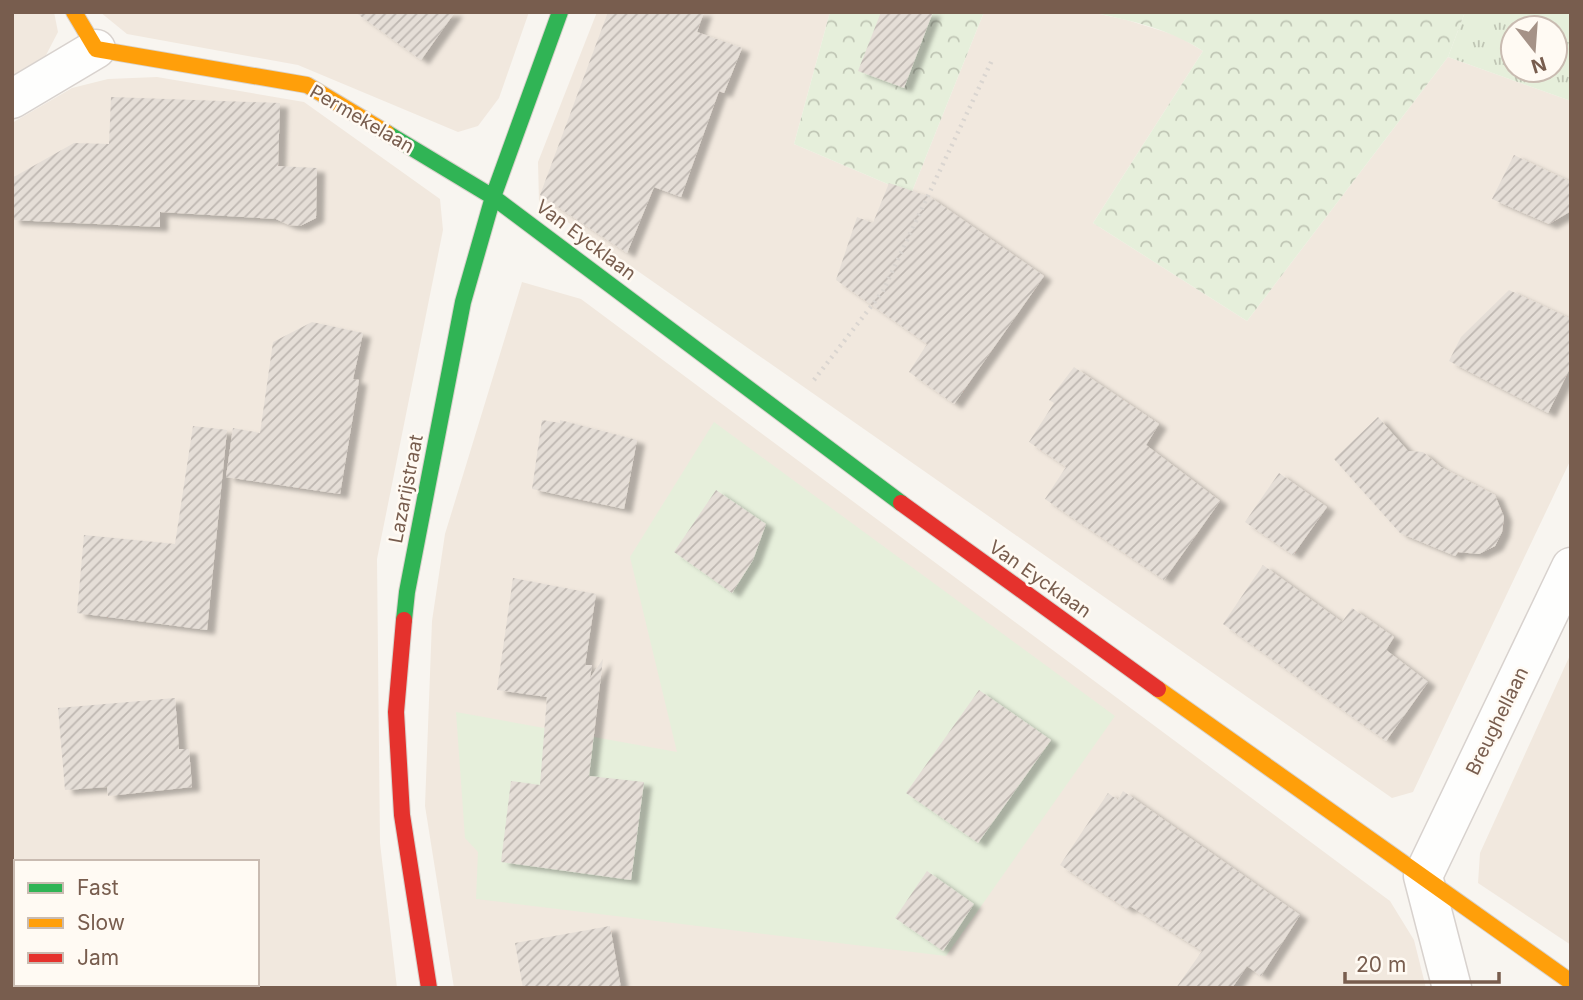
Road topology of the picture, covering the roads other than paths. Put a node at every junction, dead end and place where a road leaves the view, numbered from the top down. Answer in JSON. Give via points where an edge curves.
{"nodes":[{"id":1,"x":74,"y":12,"type":"edge"},
{"id":2,"x":560,"y":12,"type":"edge"},
{"id":3,"x":96,"y":50,"type":"junction"},
{"id":4,"x":12,"y":99,"type":"edge"},
{"id":5,"x":493,"y":197,"type":"junction"},
{"id":6,"x":1571,"y":567,"type":"edge"},
{"id":7,"x":1423,"y":876,"type":"junction"},
{"id":8,"x":1571,"y":982,"type":"edge"},
{"id":9,"x":429,"y":988,"type":"edge"},
{"id":10,"x":1452,"y":988,"type":"edge"}],
"edges":[{"from":1,"to":3,"type":"street"},
{"from":2,"to":5,"type":"street","name":"Lazarijstraat"},
{"from":3,"to":4,"type":"street"},
{"from":3,"to":5,"type":"street","name":"Permekelaan","via":[[307,85]]},
{"from":5,"to":7,"type":"street","name":"Van Eycklaan","via":[[984,565]]},
{"from":5,"to":9,"type":"street","name":"Lazarijstraat","via":[[463,302],[410,579],[396,712],[401,815]]},
{"from":6,"to":7,"type":"street","name":"Breughellaan"},
{"from":7,"to":8,"type":"street","name":"Van Eycklaan"},
{"from":7,"to":10,"type":"street"}]}
